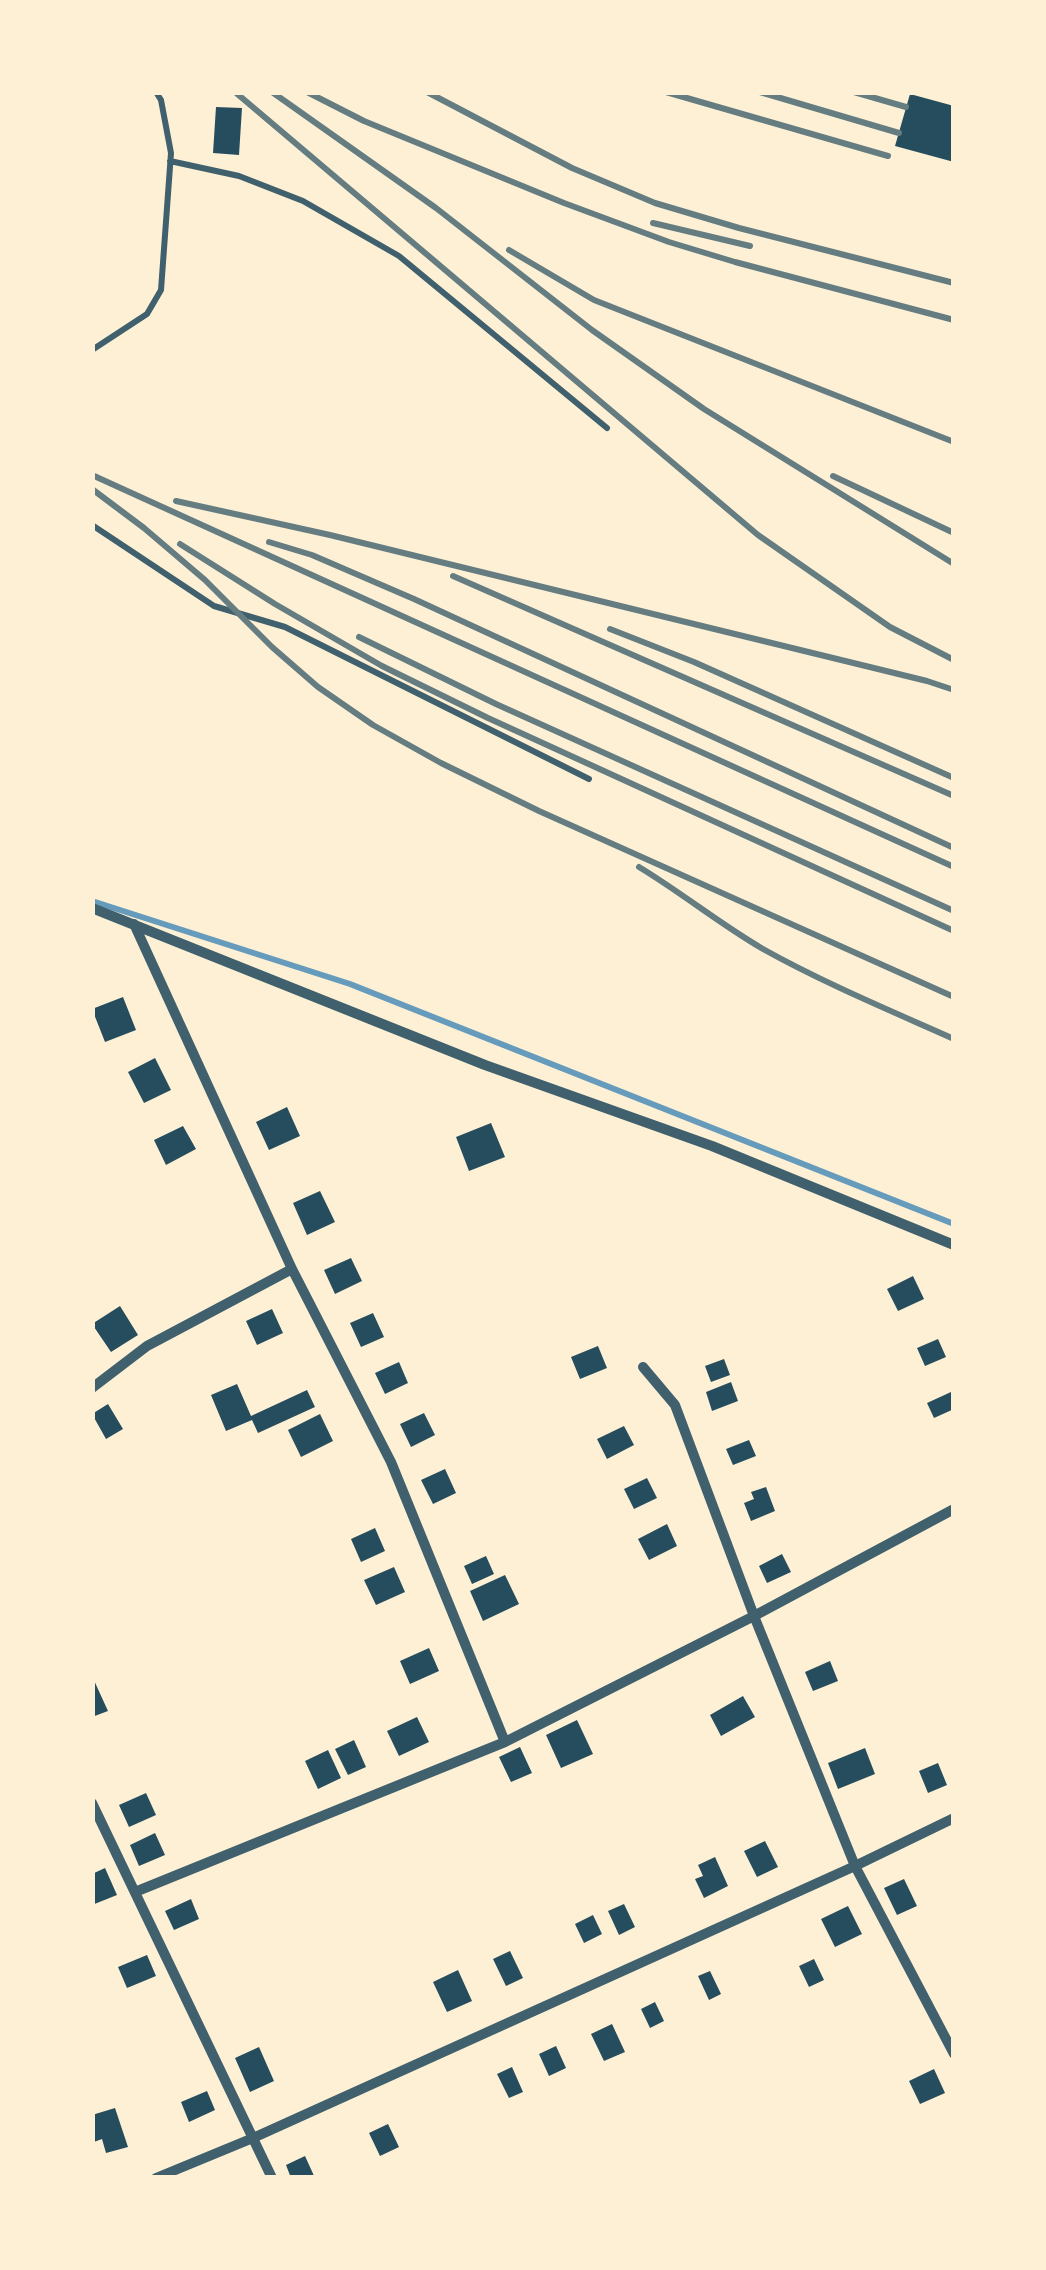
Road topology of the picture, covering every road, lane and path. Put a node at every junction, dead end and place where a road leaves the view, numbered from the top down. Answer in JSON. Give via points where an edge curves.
{"nodes":[{"id":1,"x":156,"y":92,"type":"edge"},
{"id":2,"x":170,"y":160,"type":"junction"},
{"id":3,"x":92,"y":350,"type":"edge"},
{"id":4,"x":607,"y":428,"type":"dead end"},
{"id":5,"x":92,"y":525,"type":"edge"},
{"id":6,"x":589,"y":779,"type":"dead end"},
{"id":7,"x":92,"y":908,"type":"edge"},
{"id":8,"x":134,"y":923,"type":"junction"},
{"id":9,"x":954,"y":1244,"type":"edge"},
{"id":10,"x":292,"y":1270,"type":"junction"},
{"id":11,"x":643,"y":1367,"type":"dead end"},
{"id":12,"x":92,"y":1388,"type":"edge"},
{"id":13,"x":954,"y":1508,"type":"edge"},
{"id":14,"x":754,"y":1616,"type":"junction"},
{"id":15,"x":506,"y":1742,"type":"junction"},
{"id":16,"x":92,"y":1803,"type":"edge"},
{"id":17,"x":954,"y":1818,"type":"edge"},
{"id":18,"x":855,"y":1866,"type":"junction"},
{"id":19,"x":135,"y":1892,"type":"junction"},
{"id":20,"x":954,"y":2054,"type":"edge"},
{"id":21,"x":253,"y":2138,"type":"junction"},
{"id":22,"x":156,"y":2178,"type":"edge"},
{"id":23,"x":272,"y":2178,"type":"edge"}],
"edges":[{"from":1,"to":2,"type":"lane"},
{"from":2,"to":3,"type":"lane","via":[[161,290],[147,314]]},
{"from":2,"to":4,"type":"lane","via":[[303,201],[399,256]]},
{"from":5,"to":6,"type":"lane","via":[[214,606],[285,627]]},
{"from":7,"to":8,"type":"street"},
{"from":8,"to":9,"type":"street"},
{"from":8,"to":10,"type":"street"},
{"from":10,"to":12,"type":"street","via":[[147,1346]]},
{"from":10,"to":15,"type":"street","via":[[391,1462]]},
{"from":11,"to":14,"type":"street","via":[[674,1405]]},
{"from":13,"to":14,"type":"street"},
{"from":14,"to":15,"type":"street"},
{"from":14,"to":18,"type":"street"},
{"from":15,"to":19,"type":"street"},
{"from":16,"to":19,"type":"street"},
{"from":17,"to":18,"type":"street"},
{"from":18,"to":20,"type":"street"},
{"from":18,"to":21,"type":"street"},
{"from":19,"to":21,"type":"street"},
{"from":21,"to":22,"type":"street"},
{"from":21,"to":23,"type":"street"}]}
